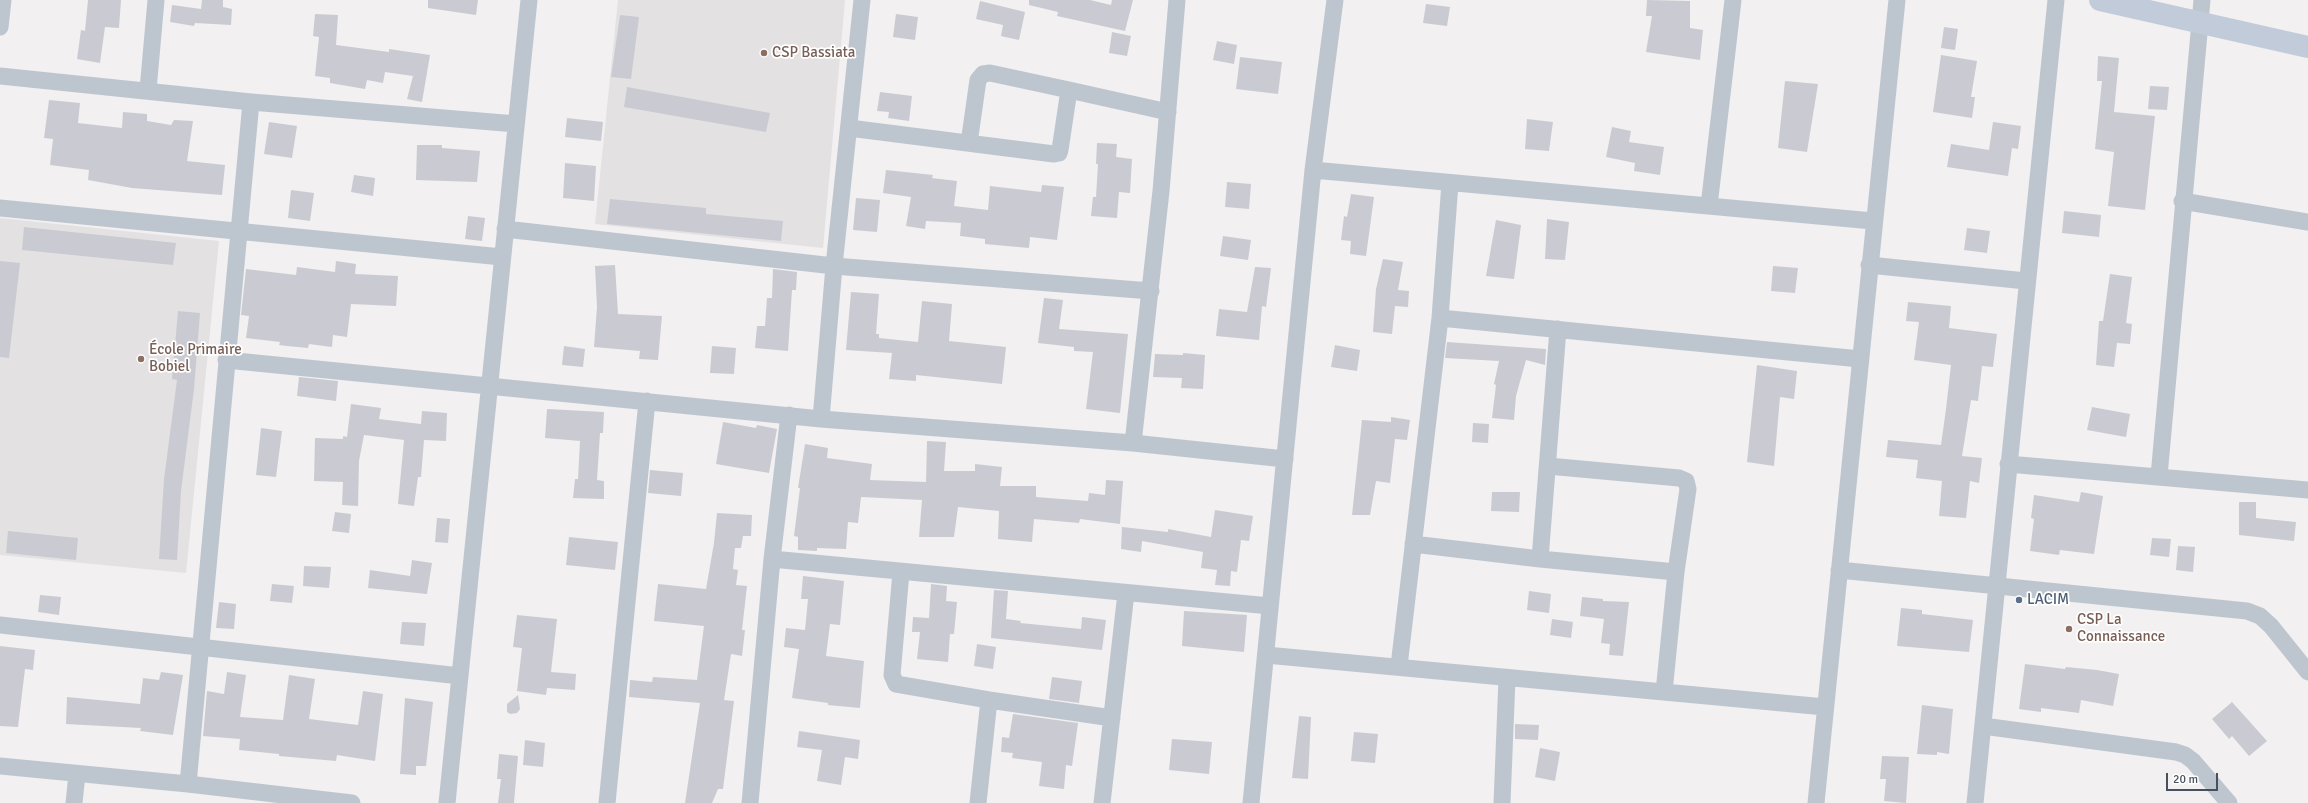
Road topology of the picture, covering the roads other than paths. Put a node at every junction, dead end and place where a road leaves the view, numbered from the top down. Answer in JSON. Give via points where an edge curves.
{"nodes":[{"id":1,"x":3,"y":0,"type":"edge"},
{"id":2,"x":156,"y":0,"type":"edge"},
{"id":3,"x":529,"y":0,"type":"edge"},
{"id":4,"x":862,"y":0,"type":"edge"},
{"id":5,"x":1177,"y":0,"type":"edge"},
{"id":6,"x":1335,"y":0,"type":"edge"},
{"id":7,"x":1733,"y":0,"type":"edge"},
{"id":8,"x":1897,"y":0,"type":"edge"},
{"id":9,"x":2056,"y":0,"type":"edge"},
{"id":10,"x":2100,"y":0,"type":"edge"},
{"id":11,"x":2202,"y":0,"type":"edge"},
{"id":12,"x":2200,"y":22,"type":"junction"},
{"id":13,"x":0,"y":27,"type":"edge"},
{"id":14,"x":2308,"y":47,"type":"edge"},
{"id":15,"x":0,"y":76,"type":"edge"},
{"id":16,"x":148,"y":90,"type":"junction"},
{"id":17,"x":1069,"y":90,"type":"junction"},
{"id":18,"x":250,"y":102,"type":"junction"},
{"id":19,"x":1168,"y":112,"type":"junction"},
{"id":20,"x":516,"y":124,"type":"junction"},
{"id":21,"x":849,"y":128,"type":"junction"},
{"id":22,"x":969,"y":143,"type":"junction"},
{"id":23,"x":1313,"y":170,"type":"junction"},
{"id":24,"x":1450,"y":183,"type":"junction"},
{"id":25,"x":2182,"y":201,"type":"junction"},
{"id":26,"x":1709,"y":206,"type":"junction"},
{"id":27,"x":0,"y":208,"type":"edge"},
{"id":28,"x":1873,"y":221,"type":"junction"},
{"id":29,"x":2308,"y":222,"type":"edge"},
{"id":30,"x":505,"y":230,"type":"junction"},
{"id":31,"x":238,"y":232,"type":"junction"},
{"id":32,"x":502,"y":257,"type":"junction"},
{"id":33,"x":1869,"y":265,"type":"junction"},
{"id":34,"x":834,"y":266,"type":"junction"},
{"id":35,"x":2026,"y":281,"type":"junction"},
{"id":36,"x":1151,"y":291,"type":"junction"},
{"id":37,"x":1440,"y":318,"type":"junction"},
{"id":38,"x":1558,"y":329,"type":"junction"},
{"id":39,"x":1860,"y":359,"type":"junction"},
{"id":40,"x":226,"y":360,"type":"junction"},
{"id":41,"x":489,"y":386,"type":"junction"},
{"id":42,"x":647,"y":401,"type":"junction"},
{"id":43,"x":789,"y":415,"type":"junction"},
{"id":44,"x":821,"y":419,"type":"junction"},
{"id":45,"x":1133,"y":443,"type":"junction"},
{"id":46,"x":1284,"y":459,"type":"junction"},
{"id":47,"x":2008,"y":464,"type":"junction"},
{"id":48,"x":1548,"y":466,"type":"junction"},
{"id":49,"x":2159,"y":476,"type":"junction"},
{"id":50,"x":2308,"y":490,"type":"edge"},
{"id":51,"x":1414,"y":544,"type":"junction"},
{"id":52,"x":772,"y":559,"type":"junction"},
{"id":53,"x":1540,"y":559,"type":"junction"},
{"id":54,"x":1839,"y":570,"type":"junction"},
{"id":55,"x":901,"y":572,"type":"junction"},
{"id":56,"x":1676,"y":572,"type":"junction"},
{"id":57,"x":1996,"y":586,"type":"junction"},
{"id":58,"x":1126,"y":593,"type":"junction"},
{"id":59,"x":1270,"y":606,"type":"junction"},
{"id":60,"x":0,"y":625,"type":"edge"},
{"id":61,"x":201,"y":647,"type":"junction"},
{"id":62,"x":1266,"y":655,"type":"junction"},
{"id":63,"x":1399,"y":666,"type":"junction"},
{"id":64,"x":2308,"y":672,"type":"edge"},
{"id":65,"x":460,"y":676,"type":"junction"},
{"id":66,"x":1507,"y":678,"type":"junction"},
{"id":67,"x":1664,"y":692,"type":"junction"},
{"id":68,"x":989,"y":700,"type":"junction"},
{"id":69,"x":1825,"y":707,"type":"junction"},
{"id":70,"x":1112,"y":718,"type":"junction"},
{"id":71,"x":1983,"y":726,"type":"junction"},
{"id":72,"x":0,"y":766,"type":"edge"},
{"id":73,"x":77,"y":774,"type":"junction"},
{"id":74,"x":188,"y":784,"type":"junction"},
{"id":75,"x":74,"y":803,"type":"edge"},
{"id":76,"x":352,"y":803,"type":"edge"},
{"id":77,"x":447,"y":803,"type":"edge"},
{"id":78,"x":607,"y":803,"type":"edge"},
{"id":79,"x":750,"y":803,"type":"edge"},
{"id":80,"x":978,"y":803,"type":"edge"},
{"id":81,"x":1102,"y":803,"type":"edge"},
{"id":82,"x":1252,"y":803,"type":"edge"},
{"id":83,"x":1502,"y":803,"type":"edge"},
{"id":84,"x":1816,"y":803,"type":"edge"},
{"id":85,"x":1975,"y":803,"type":"edge"},
{"id":86,"x":2229,"y":803,"type":"edge"}],
"edges":[{"from":1,"to":13,"type":"street"},
{"from":2,"to":16,"type":"street"},
{"from":3,"to":20,"type":"street"},
{"from":4,"to":21,"type":"street"},
{"from":5,"to":19,"type":"street"},
{"from":6,"to":23,"type":"street"},
{"from":7,"to":26,"type":"street"},
{"from":8,"to":28,"type":"street"},
{"from":9,"to":35,"type":"street"},
{"from":10,"to":12,"type":"street"},
{"from":11,"to":12,"type":"street"},
{"from":12,"to":14,"type":"street"},
{"from":12,"to":25,"type":"street"},
{"from":15,"to":16,"type":"street"},
{"from":16,"to":18,"type":"street"},
{"from":17,"to":19,"type":"street"},
{"from":17,"to":22,"type":"street","via":[[1059,153]]},
{"from":17,"to":22,"type":"street","via":[[990,73],[983,74],[978,80]]},
{"from":18,"to":20,"type":"street"},
{"from":18,"to":31,"type":"street"},
{"from":19,"to":36,"type":"street"},
{"from":20,"to":30,"type":"street"},
{"from":21,"to":22,"type":"street"},
{"from":21,"to":34,"type":"street"},
{"from":23,"to":24,"type":"street"},
{"from":23,"to":46,"type":"street"},
{"from":24,"to":26,"type":"street"},
{"from":24,"to":37,"type":"street"},
{"from":25,"to":29,"type":"street"},
{"from":25,"to":49,"type":"street"},
{"from":26,"to":28,"type":"street"},
{"from":27,"to":31,"type":"street"},
{"from":28,"to":33,"type":"street"},
{"from":30,"to":32,"type":"street"},
{"from":30,"to":34,"type":"street"},
{"from":31,"to":32,"type":"street"},
{"from":31,"to":40,"type":"street"},
{"from":32,"to":41,"type":"street"},
{"from":33,"to":35,"type":"street"},
{"from":33,"to":39,"type":"street"},
{"from":34,"to":36,"type":"street"},
{"from":34,"to":44,"type":"street"},
{"from":35,"to":47,"type":"street"},
{"from":36,"to":45,"type":"street"},
{"from":37,"to":38,"type":"street"},
{"from":37,"to":51,"type":"street"},
{"from":38,"to":39,"type":"street"},
{"from":38,"to":48,"type":"street"},
{"from":39,"to":54,"type":"street"},
{"from":40,"to":41,"type":"street"},
{"from":40,"to":61,"type":"street"},
{"from":41,"to":42,"type":"street"},
{"from":41,"to":65,"type":"street"},
{"from":42,"to":43,"type":"street"},
{"from":42,"to":78,"type":"street"},
{"from":43,"to":44,"type":"street"},
{"from":43,"to":52,"type":"street"},
{"from":44,"to":45,"type":"street"},
{"from":45,"to":46,"type":"street"},
{"from":46,"to":59,"type":"street"},
{"from":47,"to":49,"type":"street"},
{"from":47,"to":57,"type":"street"},
{"from":48,"to":53,"type":"street"},
{"from":48,"to":56,"type":"street","via":[[1679,478],[1686,481],[1688,488]]},
{"from":49,"to":50,"type":"street"},
{"from":51,"to":53,"type":"street"},
{"from":51,"to":63,"type":"street"},
{"from":52,"to":55,"type":"street"},
{"from":52,"to":79,"type":"street"},
{"from":53,"to":56,"type":"street"},
{"from":54,"to":57,"type":"street"},
{"from":54,"to":69,"type":"street"},
{"from":55,"to":58,"type":"street"},
{"from":55,"to":68,"type":"street","via":[[892,675],[894,682]]},
{"from":56,"to":67,"type":"street"},
{"from":57,"to":64,"type":"street","via":[[2247,611],[2260,616],[2271,626]]},
{"from":57,"to":71,"type":"street"},
{"from":58,"to":59,"type":"street"},
{"from":58,"to":70,"type":"street"},
{"from":59,"to":62,"type":"street"},
{"from":60,"to":61,"type":"street"},
{"from":61,"to":65,"type":"street"},
{"from":61,"to":74,"type":"street"},
{"from":62,"to":63,"type":"street"},
{"from":62,"to":82,"type":"street"},
{"from":63,"to":66,"type":"street"},
{"from":65,"to":77,"type":"street"},
{"from":66,"to":67,"type":"street"},
{"from":66,"to":83,"type":"street"},
{"from":67,"to":69,"type":"street"},
{"from":68,"to":70,"type":"street"},
{"from":68,"to":80,"type":"street"},
{"from":69,"to":84,"type":"street"},
{"from":70,"to":81,"type":"street"},
{"from":71,"to":85,"type":"street"},
{"from":71,"to":86,"type":"street","via":[[2176,752],[2193,761]]},
{"from":72,"to":73,"type":"street"},
{"from":73,"to":74,"type":"street"},
{"from":73,"to":75,"type":"street"},
{"from":74,"to":76,"type":"street"}]}
